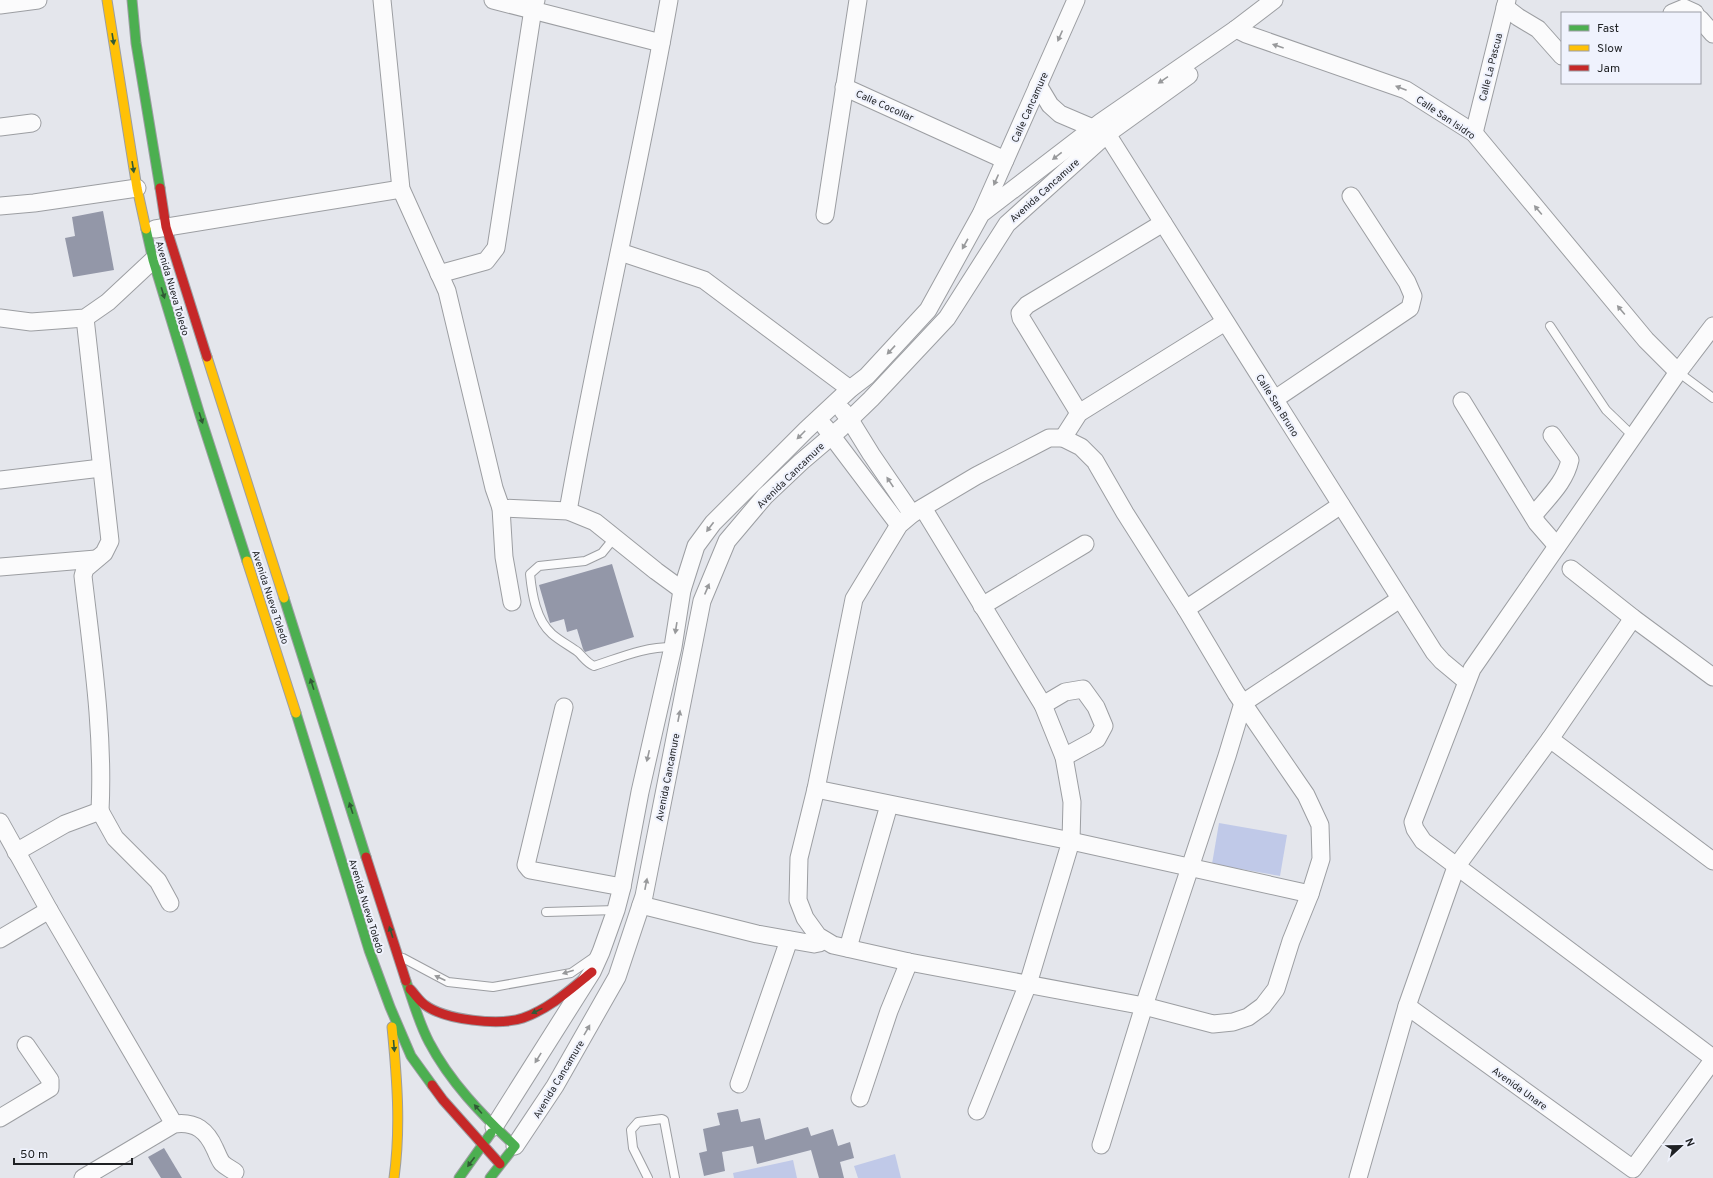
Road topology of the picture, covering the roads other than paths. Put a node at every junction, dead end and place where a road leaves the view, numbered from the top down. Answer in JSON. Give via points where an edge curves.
{"nodes":[{"id":1,"x":38,"y":0,"type":"edge"},
{"id":2,"x":107,"y":0,"type":"edge"},
{"id":3,"x":132,"y":0,"type":"edge"},
{"id":4,"x":382,"y":0,"type":"edge"},
{"id":5,"x":493,"y":0,"type":"edge"},
{"id":6,"x":669,"y":0,"type":"edge"},
{"id":7,"x":858,"y":0,"type":"edge"},
{"id":8,"x":1076,"y":0,"type":"edge"},
{"id":9,"x":1275,"y":0,"type":"edge"},
{"id":10,"x":1506,"y":3,"type":"edge"},
{"id":11,"x":0,"y":5,"type":"edge"},
{"id":12,"x":535,"y":5,"type":"edge"},
{"id":13,"x":1674,"y":12,"type":"edge"},
{"id":14,"x":1693,"y":12,"type":"edge"},
{"id":15,"x":1701,"y":20,"type":"edge"},
{"id":16,"x":1241,"y":32,"type":"junction"},
{"id":17,"x":1713,"y":34,"type":"edge"},
{"id":18,"x":661,"y":43,"type":"junction"},
{"id":19,"x":1561,"y":55,"type":"edge"},
{"id":20,"x":1038,"y":85,"type":"junction"},
{"id":21,"x":844,"y":87,"type":"junction"},
{"id":22,"x":32,"y":123,"type":"dead end"},
{"id":23,"x":0,"y":127,"type":"edge"},
{"id":24,"x":1100,"y":131,"type":"junction"},
{"id":25,"x":1474,"y":133,"type":"junction"},
{"id":26,"x":1005,"y":160,"type":"junction"},
{"id":27,"x":137,"y":188,"type":"junction"},
{"id":28,"x":401,"y":189,"type":"junction"},
{"id":29,"x":1351,"y":196,"type":"dead end"},
{"id":30,"x":0,"y":206,"type":"edge"},
{"id":31,"x":981,"y":214,"type":"junction"},
{"id":32,"x":825,"y":215,"type":"dead end"},
{"id":33,"x":1163,"y":223,"type":"junction"},
{"id":34,"x":166,"y":227,"type":"junction"},
{"id":35,"x":145,"y":231,"type":"junction"},
{"id":36,"x":620,"y":252,"type":"junction"},
{"id":37,"x":153,"y":260,"type":"junction"},
{"id":38,"x":439,"y":274,"type":"junction"},
{"id":39,"x":0,"y":318,"type":"edge"},
{"id":40,"x":85,"y":318,"type":"junction"},
{"id":41,"x":1225,"y":322,"type":"junction"},
{"id":42,"x":1550,"y":326,"type":"dead end"},
{"id":43,"x":1713,"y":326,"type":"edge"},
{"id":44,"x":1646,"y":340,"type":"junction"},
{"id":45,"x":1691,"y":355,"type":"junction"},
{"id":46,"x":1678,"y":372,"type":"junction"},
{"id":47,"x":850,"y":389,"type":"junction"},
{"id":48,"x":1713,"y":398,"type":"edge"},
{"id":49,"x":1275,"y":399,"type":"junction"},
{"id":50,"x":1462,"y":401,"type":"dead end"},
{"id":51,"x":835,"y":403,"type":"junction"},
{"id":52,"x":1079,"y":413,"type":"junction"},
{"id":53,"x":818,"y":419,"type":"junction"},
{"id":54,"x":850,"y":420,"type":"junction"},
{"id":55,"x":832,"y":435,"type":"junction"},
{"id":56,"x":1552,"y":435,"type":"dead end"},
{"id":57,"x":1634,"y":437,"type":"junction"},
{"id":58,"x":1063,"y":438,"type":"junction"},
{"id":59,"x":871,"y":454,"type":"junction"},
{"id":60,"x":854,"y":467,"type":"junction"},
{"id":61,"x":101,"y":468,"type":"junction"},
{"id":62,"x":0,"y":480,"type":"edge"},
{"id":63,"x":1341,"y":505,"type":"junction"},
{"id":64,"x":501,"y":508,"type":"junction"},
{"id":65,"x":568,"y":511,"type":"junction"},
{"id":66,"x":918,"y":511,"type":"junction"},
{"id":67,"x":1533,"y":516,"type":"junction"},
{"id":68,"x":898,"y":525,"type":"junction"},
{"id":69,"x":615,"y":537,"type":"junction"},
{"id":70,"x":1085,"y":544,"type":"dead end"},
{"id":71,"x":1557,"y":546,"type":"junction"},
{"id":72,"x":96,"y":559,"type":"junction"},
{"id":73,"x":0,"y":567,"type":"edge"},
{"id":74,"x":1571,"y":568,"type":"dead end"},
{"id":75,"x":682,"y":590,"type":"junction"},
{"id":76,"x":1400,"y":599,"type":"junction"},
{"id":77,"x":512,"y":602,"type":"dead end"},
{"id":78,"x":982,"y":606,"type":"junction"},
{"id":79,"x":1186,"y":609,"type":"junction"},
{"id":80,"x":1633,"y":618,"type":"junction"},
{"id":81,"x":672,"y":647,"type":"junction"},
{"id":82,"x":1713,"y":677,"type":"edge"},
{"id":83,"x":1466,"y":680,"type":"junction"},
{"id":84,"x":1243,"y":703,"type":"junction"},
{"id":85,"x":1043,"y":705,"type":"junction"},
{"id":86,"x":564,"y":707,"type":"dead end"},
{"id":87,"x":1550,"y":739,"type":"junction"},
{"id":88,"x":1064,"y":757,"type":"junction"},
{"id":89,"x":816,"y":788,"type":"junction"},
{"id":90,"x":890,"y":805,"type":"junction"},
{"id":91,"x":100,"y":811,"type":"junction"},
{"id":92,"x":0,"y":822,"type":"edge"},
{"id":93,"x":1071,"y":841,"type":"junction"},
{"id":94,"x":16,"y":852,"type":"junction"},
{"id":95,"x":1713,"y":861,"type":"edge"},
{"id":96,"x":1456,"y":867,"type":"junction"},
{"id":97,"x":1189,"y":868,"type":"junction"},
{"id":98,"x":622,"y":886,"type":"junction"},
{"id":99,"x":1310,"y":894,"type":"junction"},
{"id":100,"x":170,"y":903,"type":"dead end"},
{"id":101,"x":641,"y":905,"type":"junction"},
{"id":102,"x":49,"y":910,"type":"junction"},
{"id":103,"x":616,"y":910,"type":"junction"},
{"id":104,"x":546,"y":912,"type":"dead end"},
{"id":105,"x":0,"y":939,"type":"edge"},
{"id":106,"x":789,"y":940,"type":"junction"},
{"id":107,"x":824,"y":940,"type":"junction"},
{"id":108,"x":848,"y":948,"type":"junction"},
{"id":109,"x":601,"y":952,"type":"junction"},
{"id":110,"x":398,"y":955,"type":"junction"},
{"id":111,"x":909,"y":962,"type":"junction"},
{"id":112,"x":592,"y":972,"type":"junction"},
{"id":113,"x":1028,"y":984,"type":"junction"},
{"id":114,"x":408,"y":987,"type":"junction"},
{"id":115,"x":1144,"y":1006,"type":"junction"},
{"id":116,"x":1407,"y":1006,"type":"junction"},
{"id":117,"x":390,"y":1008,"type":"junction"},
{"id":118,"x":26,"y":1045,"type":"dead end"},
{"id":119,"x":1713,"y":1059,"type":"edge"},
{"id":120,"x":739,"y":1084,"type":"dead end"},
{"id":121,"x":860,"y":1098,"type":"dead end"},
{"id":122,"x":977,"y":1111,"type":"dead end"},
{"id":123,"x":0,"y":1118,"type":"edge"},
{"id":124,"x":174,"y":1124,"type":"junction"},
{"id":125,"x":494,"y":1127,"type":"junction"},
{"id":126,"x":1101,"y":1145,"type":"dead end"},
{"id":127,"x":483,"y":1146,"type":"junction"},
{"id":128,"x":515,"y":1146,"type":"junction"},
{"id":129,"x":500,"y":1164,"type":"junction"},
{"id":130,"x":235,"y":1172,"type":"dead end"},
{"id":131,"x":82,"y":1178,"type":"edge"},
{"id":132,"x":394,"y":1178,"type":"edge"},
{"id":133,"x":459,"y":1178,"type":"edge"},
{"id":134,"x":490,"y":1178,"type":"edge"},
{"id":135,"x":648,"y":1178,"type":"edge"},
{"id":136,"x":675,"y":1178,"type":"edge"},
{"id":137,"x":1358,"y":1178,"type":"edge"}],
"edges":[{"from":1,"to":11,"type":"street"},
{"from":2,"to":27,"type":"main road","name":"Avenida Nueva Toledo","one_way":true},
{"from":3,"to":34,"type":"main road","name":"Avenida Nueva Toledo","via":[[136,43]]},
{"from":4,"to":28,"type":"street"},
{"from":5,"to":12,"type":"street"},
{"from":6,"to":18,"type":"street"},
{"from":7,"to":21,"type":"street","name":"Calle Cocollar"},
{"from":8,"to":20,"type":"street","name":"Calle Cancamure","one_way":true},
{"from":9,"to":16,"type":"street","name":"Avenida Cancamure"},
{"from":10,"to":19,"type":"street","via":[[1518,17],[1538,29]]},
{"from":10,"to":25,"type":"street","name":"Calle La Pascua"},
{"from":12,"to":18,"type":"street"},
{"from":12,"to":38,"type":"street","via":[[496,248],[486,261]]},
{"from":13,"to":14,"type":"street","via":[[1684,8]]},
{"from":15,"to":17,"type":"street"},
{"from":16,"to":24,"type":"street","name":"Avenida Cancamure"},
{"from":25,"to":16,"type":"street","name":"Calle San Isidro","one_way":true,"via":[[1406,90]]},
{"from":18,"to":36,"type":"street"},
{"from":20,"to":24,"type":"street","via":[[1050,105],[1060,114]]},
{"from":20,"to":26,"type":"street","name":"Calle Cancamure"},
{"from":21,"to":26,"type":"street","name":"Calle Cocollar"},
{"from":21,"to":32,"type":"street"},
{"from":22,"to":23,"type":"street"},
{"from":24,"to":31,"type":"street","name":"Avenida Cancamure","one_way":true},
{"from":24,"to":33,"type":"street","name":"Calle San Bruno"},
{"from":24,"to":54,"type":"street","name":"Avenida Cancamure","via":[[1007,224],[947,318]]},
{"from":44,"to":25,"type":"street","name":"Calle San Isidro","one_way":true},
{"from":26,"to":31,"type":"street","name":"Calle Cancamure","one_way":true},
{"from":27,"to":30,"type":"street"},
{"from":27,"to":35,"type":"main road","name":"Avenida Nueva Toledo"},
{"from":28,"to":34,"type":"street"},
{"from":28,"to":38,"type":"street"},
{"from":29,"to":49,"type":"street","via":[[1407,282],[1413,296],[1410,308]]},
{"from":31,"to":47,"type":"street","name":"Avenida Cancamure","one_way":true,"via":[[928,310],[867,376]]},
{"from":33,"to":41,"type":"street","name":"Calle San Bruno"},
{"from":33,"to":52,"type":"street","via":[[1027,305],[1020,313]]},
{"from":34,"to":35,"type":"street"},
{"from":110,"to":34,"type":"main road","name":"Avenida Nueva Toledo","one_way":true},
{"from":35,"to":37,"type":"main road","name":"Avenida Nueva Toledo"},
{"from":36,"to":47,"type":"street","via":[[704,280]]},
{"from":36,"to":65,"type":"street","via":[[585,415]]},
{"from":37,"to":40,"type":"street","via":[[108,302]]},
{"from":37,"to":117,"type":"main road","name":"Avenida Nueva Toledo","one_way":true,"via":[[369,950]]},
{"from":38,"to":64,"type":"street","via":[[447,291]]},
{"from":39,"to":40,"type":"street","via":[[30,322]]},
{"from":40,"to":61,"type":"street"},
{"from":41,"to":49,"type":"street","name":"Calle San Bruno"},
{"from":41,"to":52,"type":"street"},
{"from":42,"to":57,"type":"lane","via":[[1606,410]]},
{"from":43,"to":45,"type":"street"},
{"from":44,"to":45,"type":"street","via":[[1670,353]]},
{"from":44,"to":46,"type":"street","name":"Calle San Isidro"},
{"from":45,"to":46,"type":"street"},
{"from":46,"to":48,"type":"lane"},
{"from":46,"to":57,"type":"street"},
{"from":47,"to":51,"type":"street","name":"Avenida Cancamure"},
{"from":49,"to":63,"type":"street","name":"Calle San Bruno"},
{"from":50,"to":67,"type":"street"},
{"from":51,"to":53,"type":"street","name":"Avenida Cancamure"},
{"from":51,"to":54,"type":"street"},
{"from":52,"to":58,"type":"street"},
{"from":53,"to":55,"type":"street"},
{"from":53,"to":75,"type":"street","name":"Avenida Cancamure","one_way":true,"via":[[713,523],[696,546]]},
{"from":54,"to":55,"type":"street","name":"Avenida Cancamure"},
{"from":54,"to":59,"type":"street"},
{"from":55,"to":60,"type":"street"},
{"from":101,"to":55,"type":"street","name":"Avenida Cancamure","one_way":true,"via":[[702,601],[727,541],[765,496]]},
{"from":56,"to":67,"type":"street","via":[[1570,460],[1561,483]]},
{"from":57,"to":71,"type":"street"},
{"from":58,"to":66,"type":"street","via":[[1049,438],[1043,441],[976,476]]},
{"from":58,"to":79,"type":"street","via":[[1080,447],[1095,461]]},
{"from":59,"to":60,"type":"street"},
{"from":66,"to":59,"type":"street","one_way":true},
{"from":60,"to":68,"type":"street"},
{"from":61,"to":62,"type":"street"},
{"from":61,"to":72,"type":"street","via":[[110,541],[104,553]]},
{"from":63,"to":76,"type":"street","name":"Calle San Bruno"},
{"from":63,"to":79,"type":"street"},
{"from":64,"to":65,"type":"street"},
{"from":64,"to":77,"type":"street","via":[[504,557]]},
{"from":65,"to":69,"type":"street","via":[[595,522]]},
{"from":66,"to":68,"type":"street"},
{"from":66,"to":78,"type":"street"},
{"from":67,"to":71,"type":"street"},
{"from":68,"to":89,"type":"street","via":[[854,599]]},
{"from":69,"to":75,"type":"street"},
{"from":69,"to":81,"type":"lane","via":[[602,553],[585,561],[539,566],[530,574],[539,615],[552,634],[594,666],[641,650]]},
{"from":70,"to":78,"type":"street"},
{"from":71,"to":83,"type":"street"},
{"from":72,"to":73,"type":"street"},
{"from":72,"to":91,"type":"street","via":[[85,569],[84,576],[97,701],[102,777]]},
{"from":74,"to":80,"type":"street"},
{"from":75,"to":81,"type":"street","one_way":true},
{"from":76,"to":83,"type":"street","name":"Calle San Bruno","via":[[1434,652]]},
{"from":76,"to":84,"type":"street"},
{"from":78,"to":85,"type":"street"},
{"from":79,"to":84,"type":"street"},
{"from":80,"to":82,"type":"street"},
{"from":80,"to":87,"type":"street"},
{"from":81,"to":98,"type":"street","one_way":true},
{"from":83,"to":96,"type":"street","via":[[1413,822],[1423,841]]},
{"from":84,"to":97,"type":"street"},
{"from":84,"to":99,"type":"street","via":[[1306,795],[1320,825],[1320,859]]},
{"from":85,"to":88,"type":"street"},
{"from":85,"to":88,"type":"street","via":[[1065,692],[1083,689],[1099,713],[1104,726],[1097,739]]},
{"from":86,"to":98,"type":"street","via":[[526,865],[530,870]]},
{"from":87,"to":95,"type":"street"},
{"from":87,"to":96,"type":"street"},
{"from":88,"to":93,"type":"street","via":[[1072,802]]},
{"from":89,"to":90,"type":"street"},
{"from":89,"to":107,"type":"street","via":[[799,858],[798,900],[804,918]]},
{"from":90,"to":93,"type":"street"},
{"from":90,"to":108,"type":"street"},
{"from":91,"to":94,"type":"street","via":[[65,824]]},
{"from":91,"to":100,"type":"street","via":[[115,838],[158,881]]},
{"from":92,"to":94,"type":"street"},
{"from":93,"to":97,"type":"street"},
{"from":93,"to":113,"type":"street"},
{"from":94,"to":102,"type":"street"},
{"from":96,"to":116,"type":"street"},
{"from":96,"to":119,"type":"street"},
{"from":97,"to":99,"type":"street"},
{"from":97,"to":115,"type":"street"},
{"from":98,"to":103,"type":"street"},
{"from":99,"to":115,"type":"street","via":[[1276,989],[1263,1006],[1248,1017],[1213,1024]]},
{"from":101,"to":106,"type":"street"},
{"from":128,"to":101,"type":"street","name":"Avenida Cancamure","one_way":true,"via":[[555,1086],[617,977]]},
{"from":102,"to":105,"type":"street"},
{"from":102,"to":124,"type":"street"},
{"from":103,"to":104,"type":"lane"},
{"from":103,"to":109,"type":"street"},
{"from":106,"to":107,"type":"street","via":[[814,944]]},
{"from":106,"to":120,"type":"street"},
{"from":107,"to":108,"type":"street"},
{"from":108,"to":111,"type":"street"},
{"from":109,"to":110,"type":"lane","one_way":true,"via":[[571,973],[493,987],[448,982]]},
{"from":109,"to":112,"type":"street"},
{"from":110,"to":114,"type":"main road","name":"Avenida Nueva Toledo"},
{"from":111,"to":113,"type":"street"},
{"from":111,"to":121,"type":"street","via":[[889,1011]]},
{"from":112,"to":114,"type":"main road","one_way":true,"via":[[548,1006],[522,1018],[502,1021],[478,1021],[454,1016],[426,1005]]},
{"from":112,"to":125,"type":"street","one_way":true},
{"from":113,"to":115,"type":"street"},
{"from":113,"to":122,"type":"street"},
{"from":125,"to":114,"type":"main road","name":"Avenida Nueva Toledo","one_way":true,"via":[[458,1086],[429,1041]]},
{"from":115,"to":126,"type":"street"},
{"from":116,"to":119,"type":"street","name":"Avenida Unare","via":[[1633,1169]]},
{"from":116,"to":137,"type":"street"},
{"from":117,"to":127,"type":"main road","name":"Avenida Nueva Toledo","via":[[411,1056],[443,1100]]},
{"from":117,"to":132,"type":"main road","one_way":true,"via":[[400,1109],[399,1153]]},
{"from":118,"to":123,"type":"street","via":[[50,1080],[50,1088]]},
{"from":124,"to":130,"type":"street","via":[[189,1123],[202,1130],[210,1138],[222,1163]]},
{"from":124,"to":131,"type":"street"},
{"from":125,"to":127,"type":"main road"},
{"from":125,"to":128,"type":"main road","name":"Avenida Nueva Toledo"},
{"from":127,"to":129,"type":"main road","name":"Avenida Nueva Toledo"},
{"from":127,"to":133,"type":"main road","one_way":true},
{"from":128,"to":129,"type":"main road","name":"Avenida Cancamure"},
{"from":129,"to":134,"type":"main road","name":"Avenida Cancamure"},
{"from":135,"to":136,"type":"lane","via":[[633,1148],[631,1130],[638,1122],[662,1119]]}]}
